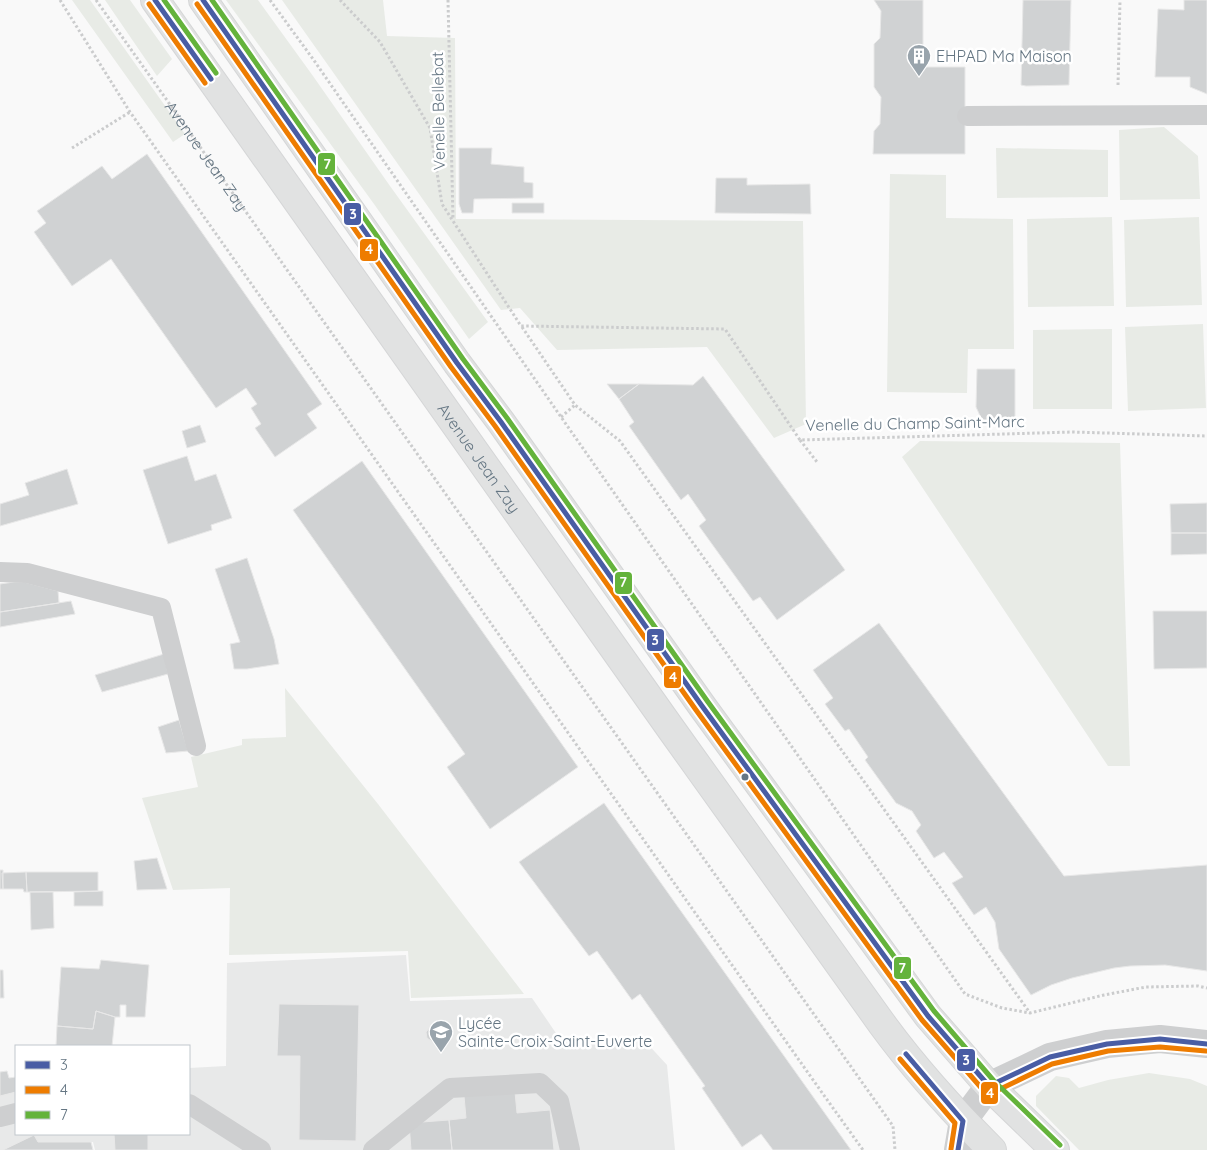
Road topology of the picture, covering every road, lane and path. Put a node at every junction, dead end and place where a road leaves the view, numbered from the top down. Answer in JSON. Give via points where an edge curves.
{"nodes":[{"id":1,"x":60,"y":0,"type":"edge"},
{"id":2,"x":96,"y":0,"type":"edge"},
{"id":3,"x":155,"y":0,"type":"edge"},
{"id":4,"x":203,"y":0,"type":"edge"},
{"id":5,"x":270,"y":0,"type":"edge"},
{"id":6,"x":340,"y":0,"type":"edge"},
{"id":7,"x":448,"y":0,"type":"edge"},
{"id":8,"x":1120,"y":0,"type":"edge"},
{"id":9,"x":130,"y":112,"type":"junction"},
{"id":10,"x":1207,"y":115,"type":"edge"},
{"id":11,"x":967,"y":116,"type":"dead end"},
{"id":12,"x":1118,"y":116,"type":"junction"},
{"id":13,"x":72,"y":148,"type":"dead end"},
{"id":14,"x":453,"y":221,"type":"junction"},
{"id":15,"x":521,"y":326,"type":"junction"},
{"id":16,"x":575,"y":405,"type":"junction"},
{"id":17,"x":561,"y":417,"type":"junction"},
{"id":18,"x":1207,"y":436,"type":"edge"},
{"id":19,"x":800,"y":440,"type":"junction"},
{"id":20,"x":817,"y":462,"type":"dead end"},
{"id":21,"x":0,"y":572,"type":"edge"},
{"id":22,"x":196,"y":746,"type":"dead end"},
{"id":23,"x":1207,"y":988,"type":"edge"},
{"id":24,"x":1030,"y":1013,"type":"junction"},
{"id":25,"x":1207,"y":1044,"type":"edge"},
{"id":26,"x":989,"y":1086,"type":"junction"},
{"id":27,"x":190,"y":1105,"type":"edge"},
{"id":28,"x":15,"y":1113,"type":"edge"},
{"id":29,"x":0,"y":1117,"type":"edge"},
{"id":30,"x":963,"y":1121,"type":"junction"},
{"id":31,"x":261,"y":1150,"type":"edge"},
{"id":32,"x":373,"y":1150,"type":"edge"},
{"id":33,"x":570,"y":1150,"type":"edge"},
{"id":34,"x":863,"y":1150,"type":"edge"},
{"id":35,"x":895,"y":1150,"type":"edge"},
{"id":36,"x":958,"y":1150,"type":"edge"},
{"id":37,"x":992,"y":1150,"type":"edge"},
{"id":38,"x":1055,"y":1150,"type":"edge"}],
"edges":[{"from":1,"to":9,"type":"path"},
{"from":2,"to":35,"type":"path","name":"Avenue Jean Zay","via":[[893,1126]]},
{"from":3,"to":30,"type":"main road","name":"Avenue Jean Zay","via":[[894,1041]]},
{"from":4,"to":26,"type":"main road","via":[[708,714],[928,1016]]},
{"from":5,"to":17,"type":"path"},
{"from":6,"to":14,"type":"path","via":[[380,42],[430,128],[442,204]]},
{"from":7,"to":14,"type":"path","name":"Venelle Bellebat"},
{"from":8,"to":12,"type":"path"},
{"from":9,"to":13,"type":"path"},
{"from":9,"to":34,"type":"path"},
{"from":10,"to":12,"type":"lane"},
{"from":11,"to":12,"type":"lane"},
{"from":14,"to":15,"type":"path"},
{"from":15,"to":16,"type":"path"},
{"from":15,"to":19,"type":"path","name":"Venelle du Champ Saint-Marc","via":[[725,329]]},
{"from":16,"to":17,"type":"path"},
{"from":16,"to":24,"type":"path","via":[[620,441]]},
{"from":17,"to":24,"type":"path","via":[[965,994],[1002,1008]]},
{"from":18,"to":19,"type":"path","name":"Venelle du Champ Saint-Marc","via":[[1072,432]]},
{"from":19,"to":20,"type":"path"},
{"from":21,"to":22,"type":"lane","via":[[27,573],[161,608]]},
{"from":23,"to":24,"type":"path","via":[[1146,987]]},
{"from":25,"to":26,"type":"street","via":[[1160,1039],[1107,1044],[1050,1057]]},
{"from":26,"to":30,"type":"street"},
{"from":26,"to":38,"type":"main road"},
{"from":27,"to":31,"type":"lane"},
{"from":28,"to":29,"type":"lane"},
{"from":30,"to":36,"type":"street"},
{"from":30,"to":37,"type":"main road","name":"Avenue Jean Zay"},
{"from":32,"to":33,"type":"lane","via":[[450,1088],[540,1083],[559,1101]]}]}
